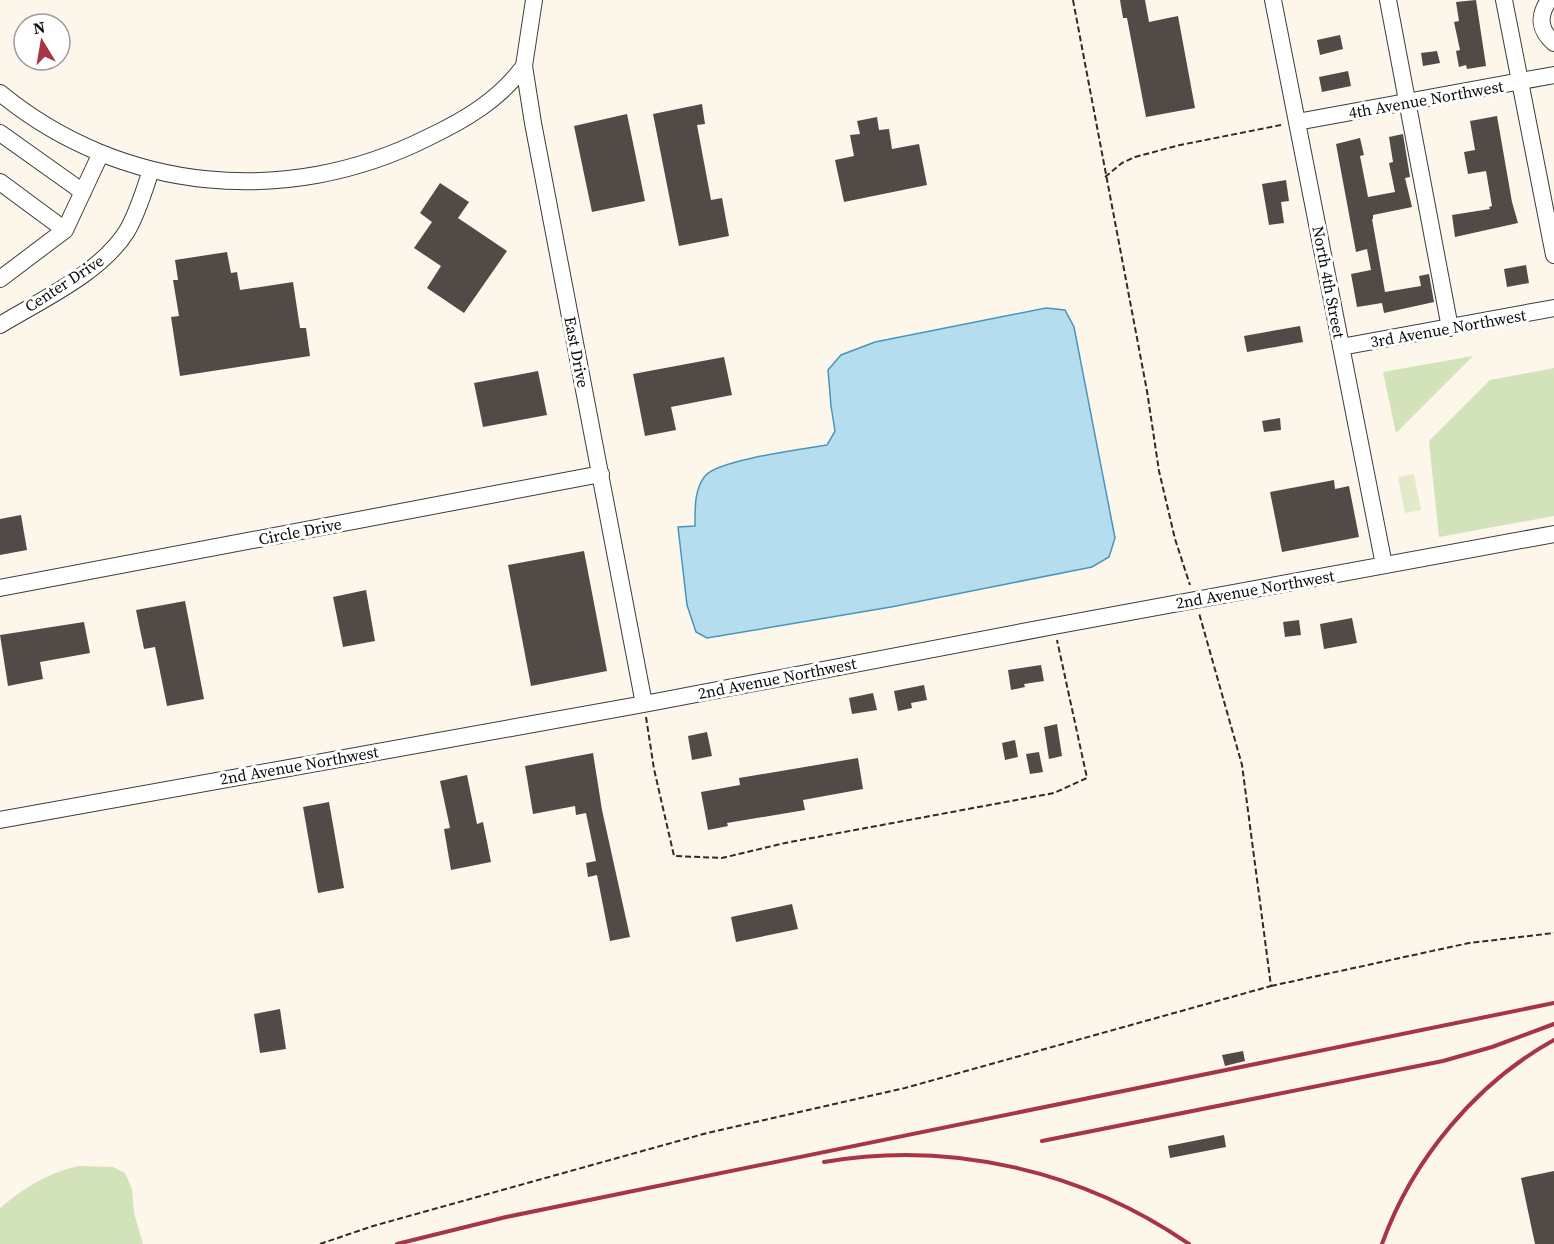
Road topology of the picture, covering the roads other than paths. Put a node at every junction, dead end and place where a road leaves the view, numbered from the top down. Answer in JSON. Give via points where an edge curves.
{"nodes":[{"id":1,"x":534,"y":0,"type":"edge"},
{"id":2,"x":1273,"y":0,"type":"edge"},
{"id":3,"x":1388,"y":0,"type":"edge"},
{"id":4,"x":1504,"y":0,"type":"edge"},
{"id":5,"x":1549,"y":0,"type":"edge"},
{"id":6,"x":1554,"y":43,"type":"edge"},
{"id":7,"x":524,"y":66,"type":"junction"},
{"id":8,"x":1554,"y":75,"type":"edge"},
{"id":9,"x":1520,"y":81,"type":"junction"},
{"id":10,"x":0,"y":93,"type":"edge"},
{"id":11,"x":1407,"y":103,"type":"junction"},
{"id":12,"x":1297,"y":122,"type":"junction"},
{"id":13,"x":0,"y":134,"type":"edge"},
{"id":14,"x":100,"y":153,"type":"junction"},
{"id":15,"x":151,"y":170,"type":"junction"},
{"id":16,"x":0,"y":182,"type":"edge"},
{"id":17,"x":83,"y":192,"type":"junction"},
{"id":18,"x":65,"y":230,"type":"junction"},
{"id":19,"x":1554,"y":255,"type":"edge"},
{"id":20,"x":0,"y":279,"type":"edge"},
{"id":21,"x":1554,"y":308,"type":"edge"},
{"id":22,"x":0,"y":325,"type":"edge"},
{"id":23,"x":1450,"y":328,"type":"junction"},
{"id":24,"x":1341,"y":347,"type":"junction"},
{"id":25,"x":601,"y":474,"type":"junction"},
{"id":26,"x":1554,"y":534,"type":"edge"},
{"id":27,"x":1384,"y":565,"type":"junction"},
{"id":28,"x":0,"y":588,"type":"edge"},
{"id":29,"x":644,"y":704,"type":"junction"},
{"id":30,"x":0,"y":820,"type":"edge"}],
"edges":[{"from":1,"to":7,"type":"street","name":"East Drive"},
{"from":2,"to":12,"type":"street","name":"North 4th Street"},
{"from":3,"to":11,"type":"street"},
{"from":4,"to":9,"type":"street"},
{"from":5,"to":6,"type":"street","via":[[1541,12],[1543,32]]},
{"from":7,"to":15,"type":"street","via":[[493,100],[462,121],[396,154],[361,166],[288,181],[251,183],[214,182]]},
{"from":7,"to":25,"type":"street","name":"East Drive"},
{"from":8,"to":9,"type":"street","name":"4th Avenue Northwest"},
{"from":9,"to":11,"type":"street","name":"4th Avenue Northwest"},
{"from":9,"to":19,"type":"street"},
{"from":10,"to":14,"type":"street","via":[[50,129]]},
{"from":11,"to":12,"type":"street","name":"4th Avenue Northwest"},
{"from":11,"to":23,"type":"street"},
{"from":12,"to":24,"type":"street","name":"North 4th Street"},
{"from":13,"to":17,"type":"street"},
{"from":14,"to":15,"type":"street"},
{"from":14,"to":17,"type":"street"},
{"from":15,"to":22,"type":"street","name":"Center Drive","via":[[136,213],[112,251]]},
{"from":16,"to":18,"type":"street"},
{"from":17,"to":18,"type":"street"},
{"from":18,"to":20,"type":"street"},
{"from":21,"to":23,"type":"street","name":"3rd Avenue Northwest"},
{"from":23,"to":24,"type":"street","name":"3rd Avenue Northwest"},
{"from":24,"to":27,"type":"street","name":"North 4th Street"},
{"from":25,"to":28,"type":"street","name":"Circle Drive"},
{"from":25,"to":29,"type":"street","name":"East Drive"},
{"from":26,"to":27,"type":"street","name":"2nd Avenue Northwest"},
{"from":27,"to":29,"type":"street","name":"2nd Avenue Northwest"},
{"from":29,"to":30,"type":"street","name":"2nd Avenue Northwest"}]}
